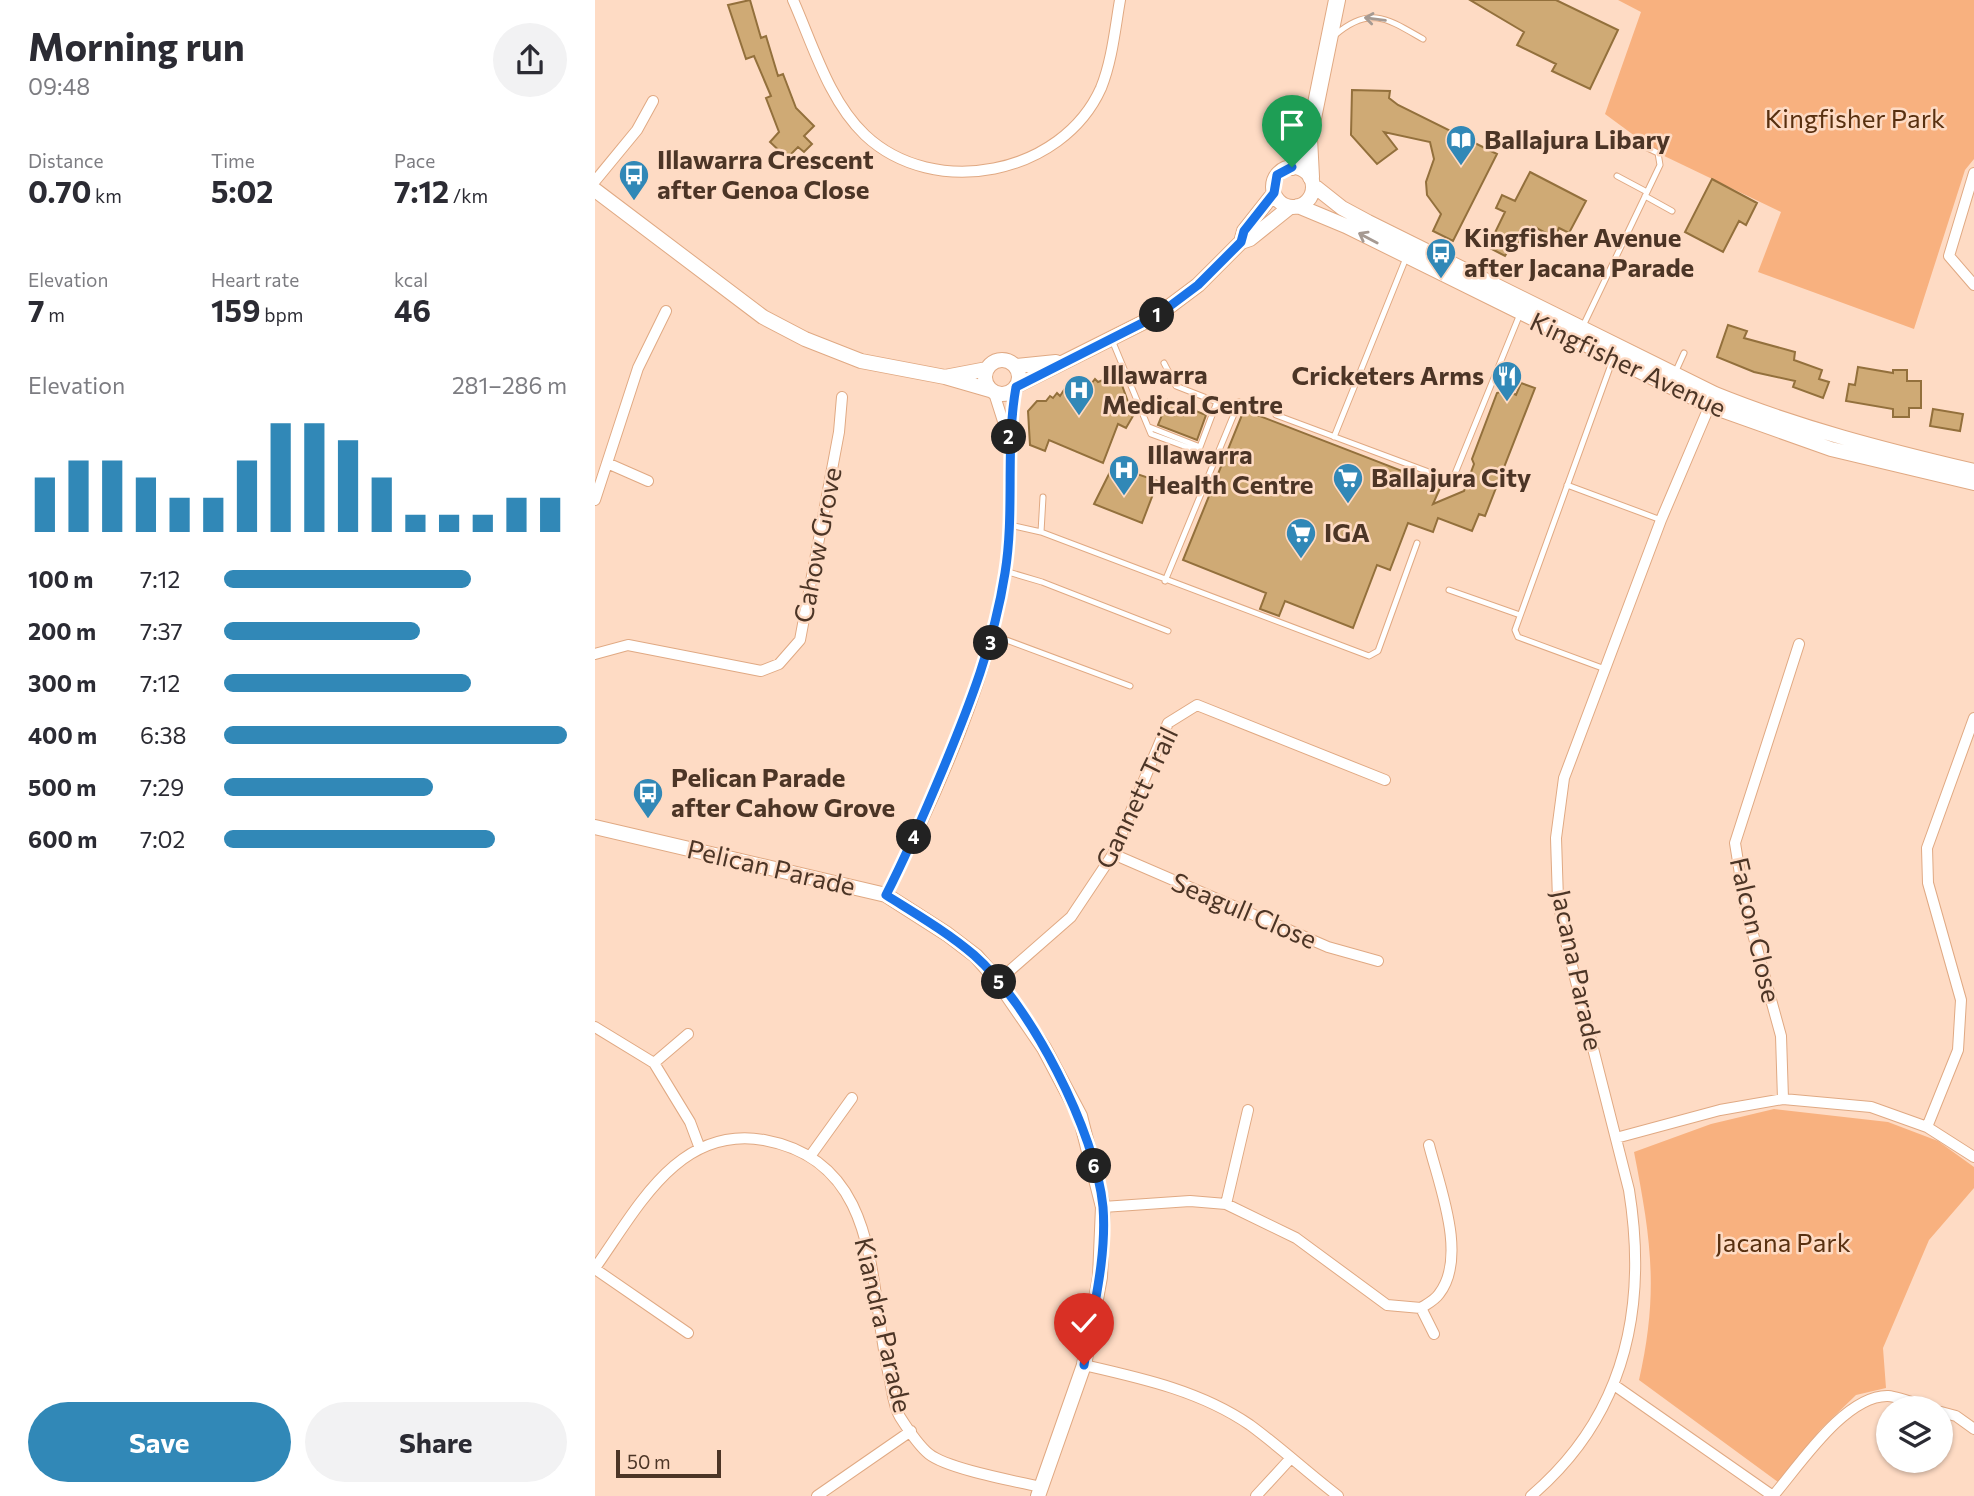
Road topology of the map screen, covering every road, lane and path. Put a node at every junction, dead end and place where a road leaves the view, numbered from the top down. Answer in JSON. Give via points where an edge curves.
{"nodes":[{"id":1,"x":793,"y":0,"type":"edge"},
{"id":2,"x":1120,"y":0,"type":"edge"},
{"id":3,"x":1337,"y":0,"type":"edge"},
{"id":4,"x":1330,"y":39,"type":"junction"},
{"id":5,"x":1423,"y":39,"type":"dead end"},
{"id":6,"x":653,"y":101,"type":"dead end"},
{"id":7,"x":1309,"y":138,"type":"junction"},
{"id":8,"x":1633,"y":141,"type":"dead end"},
{"id":9,"x":1292,"y":167,"type":"junction"},
{"id":10,"x":1974,"y":173,"type":"edge"},
{"id":11,"x":1617,"y":176,"type":"dead end"},
{"id":12,"x":595,"y":181,"type":"edge"},
{"id":13,"x":1312,"y":181,"type":"junction"},
{"id":14,"x":595,"y":190,"type":"edge"},
{"id":15,"x":1274,"y":193,"type":"junction"},
{"id":16,"x":1646,"y":194,"type":"junction"},
{"id":17,"x":1294,"y":206,"type":"junction"},
{"id":18,"x":1672,"y":211,"type":"dead end"},
{"id":19,"x":1241,"y":242,"type":"junction"},
{"id":20,"x":1409,"y":251,"type":"junction"},
{"id":21,"x":1974,"y":285,"type":"edge"},
{"id":22,"x":1522,"y":308,"type":"junction"},
{"id":23,"x":666,"y":311,"type":"dead end"},
{"id":24,"x":1578,"y":335,"type":"junction"},
{"id":25,"x":1112,"y":340,"type":"junction"},
{"id":26,"x":1615,"y":353,"type":"junction"},
{"id":27,"x":1684,"y":353,"type":"dead end"},
{"id":28,"x":1064,"y":361,"type":"junction"},
{"id":29,"x":1164,"y":363,"type":"dead end"},
{"id":30,"x":1016,"y":366,"type":"junction"},
{"id":31,"x":987,"y":369,"type":"junction"},
{"id":32,"x":945,"y":377,"type":"junction"},
{"id":33,"x":1672,"y":381,"type":"junction"},
{"id":34,"x":1017,"y":386,"type":"junction"},
{"id":35,"x":992,"y":392,"type":"junction"},
{"id":36,"x":842,"y":397,"type":"dead end"},
{"id":37,"x":1712,"y":400,"type":"junction"},
{"id":38,"x":1239,"y":402,"type":"dead end"},
{"id":39,"x":1276,"y":415,"type":"dead end"},
{"id":40,"x":1149,"y":427,"type":"junction"},
{"id":41,"x":1334,"y":437,"type":"junction"},
{"id":42,"x":1009,"y":440,"type":"junction"},
{"id":43,"x":1214,"y":457,"type":"junction"},
{"id":44,"x":607,"y":463,"type":"junction"},
{"id":45,"x":1974,"y":471,"type":"edge"},
{"id":46,"x":648,"y":481,"type":"dead end"},
{"id":47,"x":1974,"y":483,"type":"edge"},
{"id":48,"x":1567,"y":485,"type":"junction"},
{"id":49,"x":1043,"y":497,"type":"dead end"},
{"id":50,"x":595,"y":500,"type":"edge"},
{"id":51,"x":1661,"y":520,"type":"junction"},
{"id":52,"x":1010,"y":525,"type":"junction"},
{"id":53,"x":1041,"y":532,"type":"junction"},
{"id":54,"x":1417,"y":543,"type":"dead end"},
{"id":55,"x":1006,"y":571,"type":"junction"},
{"id":56,"x":1165,"y":581,"type":"junction"},
{"id":57,"x":1449,"y":590,"type":"dead end"},
{"id":58,"x":1520,"y":615,"type":"junction"},
{"id":59,"x":1168,"y":632,"type":"dead end"},
{"id":60,"x":993,"y":635,"type":"junction"},
{"id":61,"x":1799,"y":644,"type":"dead end"},
{"id":62,"x":595,"y":654,"type":"edge"},
{"id":63,"x":1605,"y":668,"type":"junction"},
{"id":64,"x":1130,"y":686,"type":"dead end"},
{"id":65,"x":1974,"y":718,"type":"edge"},
{"id":66,"x":1385,"y":780,"type":"dead end"},
{"id":67,"x":595,"y":828,"type":"edge"},
{"id":68,"x":1113,"y":855,"type":"junction"},
{"id":69,"x":886,"y":895,"type":"junction"},
{"id":70,"x":1378,"y":961,"type":"dead end"},
{"id":71,"x":998,"y":981,"type":"junction"},
{"id":72,"x":1974,"y":998,"type":"edge"},
{"id":73,"x":1961,"y":1000,"type":"junction"},
{"id":74,"x":595,"y":1027,"type":"edge"},
{"id":75,"x":688,"y":1034,"type":"dead end"},
{"id":76,"x":654,"y":1063,"type":"junction"},
{"id":77,"x":852,"y":1098,"type":"dead end"},
{"id":78,"x":1783,"y":1100,"type":"junction"},
{"id":79,"x":1248,"y":1110,"type":"dead end"},
{"id":80,"x":1927,"y":1127,"type":"junction"},
{"id":81,"x":1616,"y":1138,"type":"junction"},
{"id":82,"x":1429,"y":1145,"type":"dead end"},
{"id":83,"x":699,"y":1146,"type":"junction"},
{"id":84,"x":811,"y":1155,"type":"junction"},
{"id":85,"x":1974,"y":1157,"type":"edge"},
{"id":86,"x":1226,"y":1204,"type":"junction"},
{"id":87,"x":1103,"y":1207,"type":"junction"},
{"id":88,"x":595,"y":1269,"type":"edge"},
{"id":89,"x":1421,"y":1308,"type":"junction"},
{"id":90,"x":688,"y":1333,"type":"dead end"},
{"id":91,"x":1434,"y":1334,"type":"dead end"},
{"id":92,"x":1084,"y":1365,"type":"junction"},
{"id":93,"x":1614,"y":1385,"type":"junction"},
{"id":94,"x":1876,"y":1399,"type":"edge"},
{"id":95,"x":1953,"y":1415,"type":"edge"},
{"id":96,"x":1974,"y":1429,"type":"edge"},
{"id":97,"x":911,"y":1431,"type":"junction"},
{"id":98,"x":1290,"y":1458,"type":"junction"},
{"id":99,"x":1039,"y":1492,"type":"edge"},
{"id":100,"x":817,"y":1496,"type":"edge"},
{"id":101,"x":1256,"y":1496,"type":"edge"},
{"id":102,"x":1338,"y":1496,"type":"edge"},
{"id":103,"x":1531,"y":1496,"type":"edge"},
{"id":104,"x":1773,"y":1496,"type":"edge"}],
"edges":[{"from":1,"to":2,"type":"street","via":[[846,115],[867,137],[893,155],[960,174],[1026,160],[1070,130],[1101,89]]},
{"from":3,"to":4,"type":"main road"},
{"from":5,"to":4,"type":"lane","one_way":true,"via":[[1370,16],[1350,23]]},
{"from":4,"to":7,"type":"main road"},
{"from":6,"to":12,"type":"street","via":[[637,130]]},
{"from":7,"to":9,"type":"main road"},
{"from":7,"to":13,"type":"main road"},
{"from":8,"to":16,"type":"lane","via":[[1658,153],[1660,165]]},
{"from":9,"to":13,"type":"street","via":[[1306,171]]},
{"from":9,"to":15,"type":"street","via":[[1277,175]]},
{"from":10,"to":21,"type":"street","via":[[1949,256]]},
{"from":11,"to":16,"type":"lane"},
{"from":13,"to":17,"type":"street","via":[[1311,196]]},
{"from":13,"to":20,"type":"street","name":"Kingfisher Avenue","via":[[1342,208]]},
{"from":14,"to":32,"type":"street","via":[[763,317],[861,361]]},
{"from":15,"to":17,"type":"street"},
{"from":15,"to":19,"type":"street","via":[[1244,231]]},
{"from":16,"to":18,"type":"lane"},
{"from":16,"to":24,"type":"lane"},
{"from":17,"to":19,"type":"street"},
{"from":20,"to":17,"type":"street","name":"Kingfisher Avenue","one_way":true},
{"from":19,"to":25,"type":"street","via":[[1176,303]]},
{"from":20,"to":22,"type":"street","name":"Kingfisher Avenue"},
{"from":20,"to":41,"type":"lane"},
{"from":22,"to":24,"type":"street","name":"Kingfisher Avenue"},
{"from":22,"to":41,"type":"lane","via":[[1454,476],[1445,478]]},
{"from":23,"to":44,"type":"street","via":[[638,368]]},
{"from":24,"to":26,"type":"street","name":"Kingfisher Avenue"},
{"from":25,"to":28,"type":"street"},
{"from":25,"to":40,"type":"lane"},
{"from":26,"to":33,"type":"street","name":"Kingfisher Avenue"},
{"from":26,"to":48,"type":"lane"},
{"from":27,"to":33,"type":"lane"},
{"from":28,"to":30,"type":"street"},
{"from":28,"to":34,"type":"street"},
{"from":29,"to":40,"type":"lane","via":[[1176,386],[1217,402],[1200,447]]},
{"from":30,"to":31,"type":"street","via":[[1003,359]]},
{"from":30,"to":34,"type":"street"},
{"from":31,"to":32,"type":"street"},
{"from":31,"to":35,"type":"street"},
{"from":32,"to":35,"type":"street"},
{"from":33,"to":37,"type":"street","name":"Kingfisher Avenue"},
{"from":34,"to":35,"type":"street","via":[[1002,395]]},
{"from":34,"to":42,"type":"street"},
{"from":35,"to":42,"type":"street"},
{"from":36,"to":62,"type":"street","name":"Cahow Grove","via":[[800,640],[779,664],[761,671],[628,645]]},
{"from":37,"to":45,"type":"street","name":"Kingfisher Avenue","via":[[1859,444]]},
{"from":37,"to":47,"type":"street","name":"Kingfisher Avenue","via":[[1831,449]]},
{"from":37,"to":51,"type":"street","name":"Jacana Parade"},
{"from":38,"to":43,"type":"lane"},
{"from":39,"to":41,"type":"lane"},
{"from":40,"to":43,"type":"lane","via":[[1151,434]]},
{"from":42,"to":52,"type":"street"},
{"from":43,"to":56,"type":"lane"},
{"from":44,"to":46,"type":"street"},
{"from":44,"to":50,"type":"street"},
{"from":48,"to":51,"type":"lane"},
{"from":48,"to":58,"type":"lane"},
{"from":49,"to":53,"type":"lane"},
{"from":51,"to":63,"type":"street","name":"Jacana Parade"},
{"from":52,"to":53,"type":"lane"},
{"from":52,"to":55,"type":"street"},
{"from":53,"to":56,"type":"lane"},
{"from":54,"to":56,"type":"lane","via":[[1378,651],[1369,656]]},
{"from":55,"to":59,"type":"lane"},
{"from":55,"to":60,"type":"street"},
{"from":57,"to":58,"type":"lane"},
{"from":58,"to":63,"type":"lane","via":[[1514,630],[1518,637]]},
{"from":60,"to":64,"type":"lane"},
{"from":60,"to":69,"type":"street","via":[[979,682]]},
{"from":61,"to":78,"type":"street","name":"Falcon Close","via":[[1735,844],[1745,905],[1781,1036]]},
{"from":63,"to":81,"type":"street","name":"Jacana Parade","via":[[1564,778],[1556,838],[1558,900],[1567,946]]},
{"from":65,"to":73,"type":"street","via":[[1927,848],[1928,883]]},
{"from":66,"to":68,"type":"street","name":"Gannett Trail","via":[[1197,705],[1168,723]]},
{"from":67,"to":69,"type":"street","name":"Pelican Parade"},
{"from":68,"to":70,"type":"street","name":"Seagull Close","via":[[1328,947]]},
{"from":68,"to":71,"type":"street","name":"Gannett Trail","via":[[1071,917]]},
{"from":69,"to":71,"type":"street","name":"Pelican Parade","via":[[976,956]]},
{"from":71,"to":87,"type":"street","name":"Pelican Parade","via":[[1044,1048],[1080,1116]]},
{"from":72,"to":73,"type":"street"},
{"from":73,"to":80,"type":"street","via":[[1958,1050]]},
{"from":74,"to":76,"type":"street"},
{"from":75,"to":76,"type":"street"},
{"from":76,"to":83,"type":"street","via":[[690,1122]]},
{"from":77,"to":84,"type":"street"},
{"from":78,"to":80,"type":"street","via":[[1871,1107]]},
{"from":78,"to":81,"type":"street","via":[[1720,1110]]},
{"from":79,"to":86,"type":"street"},
{"from":80,"to":85,"type":"street"},
{"from":81,"to":93,"type":"street","name":"Jacana Parade","via":[[1636,1233],[1637,1285]]},
{"from":82,"to":89,"type":"street","via":[[1450,1224],[1452,1263],[1439,1294]]},
{"from":83,"to":84,"type":"street","name":"Kiandra Parade","via":[[742,1136]]},
{"from":83,"to":88,"type":"street","name":"Kiandra Parade","via":[[656,1182]]},
{"from":84,"to":97,"type":"street","name":"Kiandra Parade","via":[[845,1191],[866,1238],[898,1415]]},
{"from":86,"to":87,"type":"street","via":[[1191,1201]]},
{"from":86,"to":89,"type":"street","via":[[1296,1238],[1387,1305]]},
{"from":87,"to":92,"type":"street","name":"Pelican Parade","via":[[1100,1278]]},
{"from":88,"to":90,"type":"street"},
{"from":89,"to":91,"type":"street"},
{"from":92,"to":98,"type":"street","via":[[1188,1393],[1249,1425]]},
{"from":92,"to":99,"type":"street","name":"Pelican Parade"},
{"from":93,"to":103,"type":"street","name":"Jacana Parade","via":[[1570,1459]]},
{"from":93,"to":104,"type":"street"},
{"from":94,"to":104,"type":"street","via":[[1859,1404],[1825,1433]]},
{"from":95,"to":96,"type":"street"},
{"from":97,"to":99,"type":"street","name":"Kiandra Parade","via":[[930,1455]]},
{"from":97,"to":100,"type":"street"},
{"from":98,"to":101,"type":"street"},
{"from":98,"to":102,"type":"street"}]}
